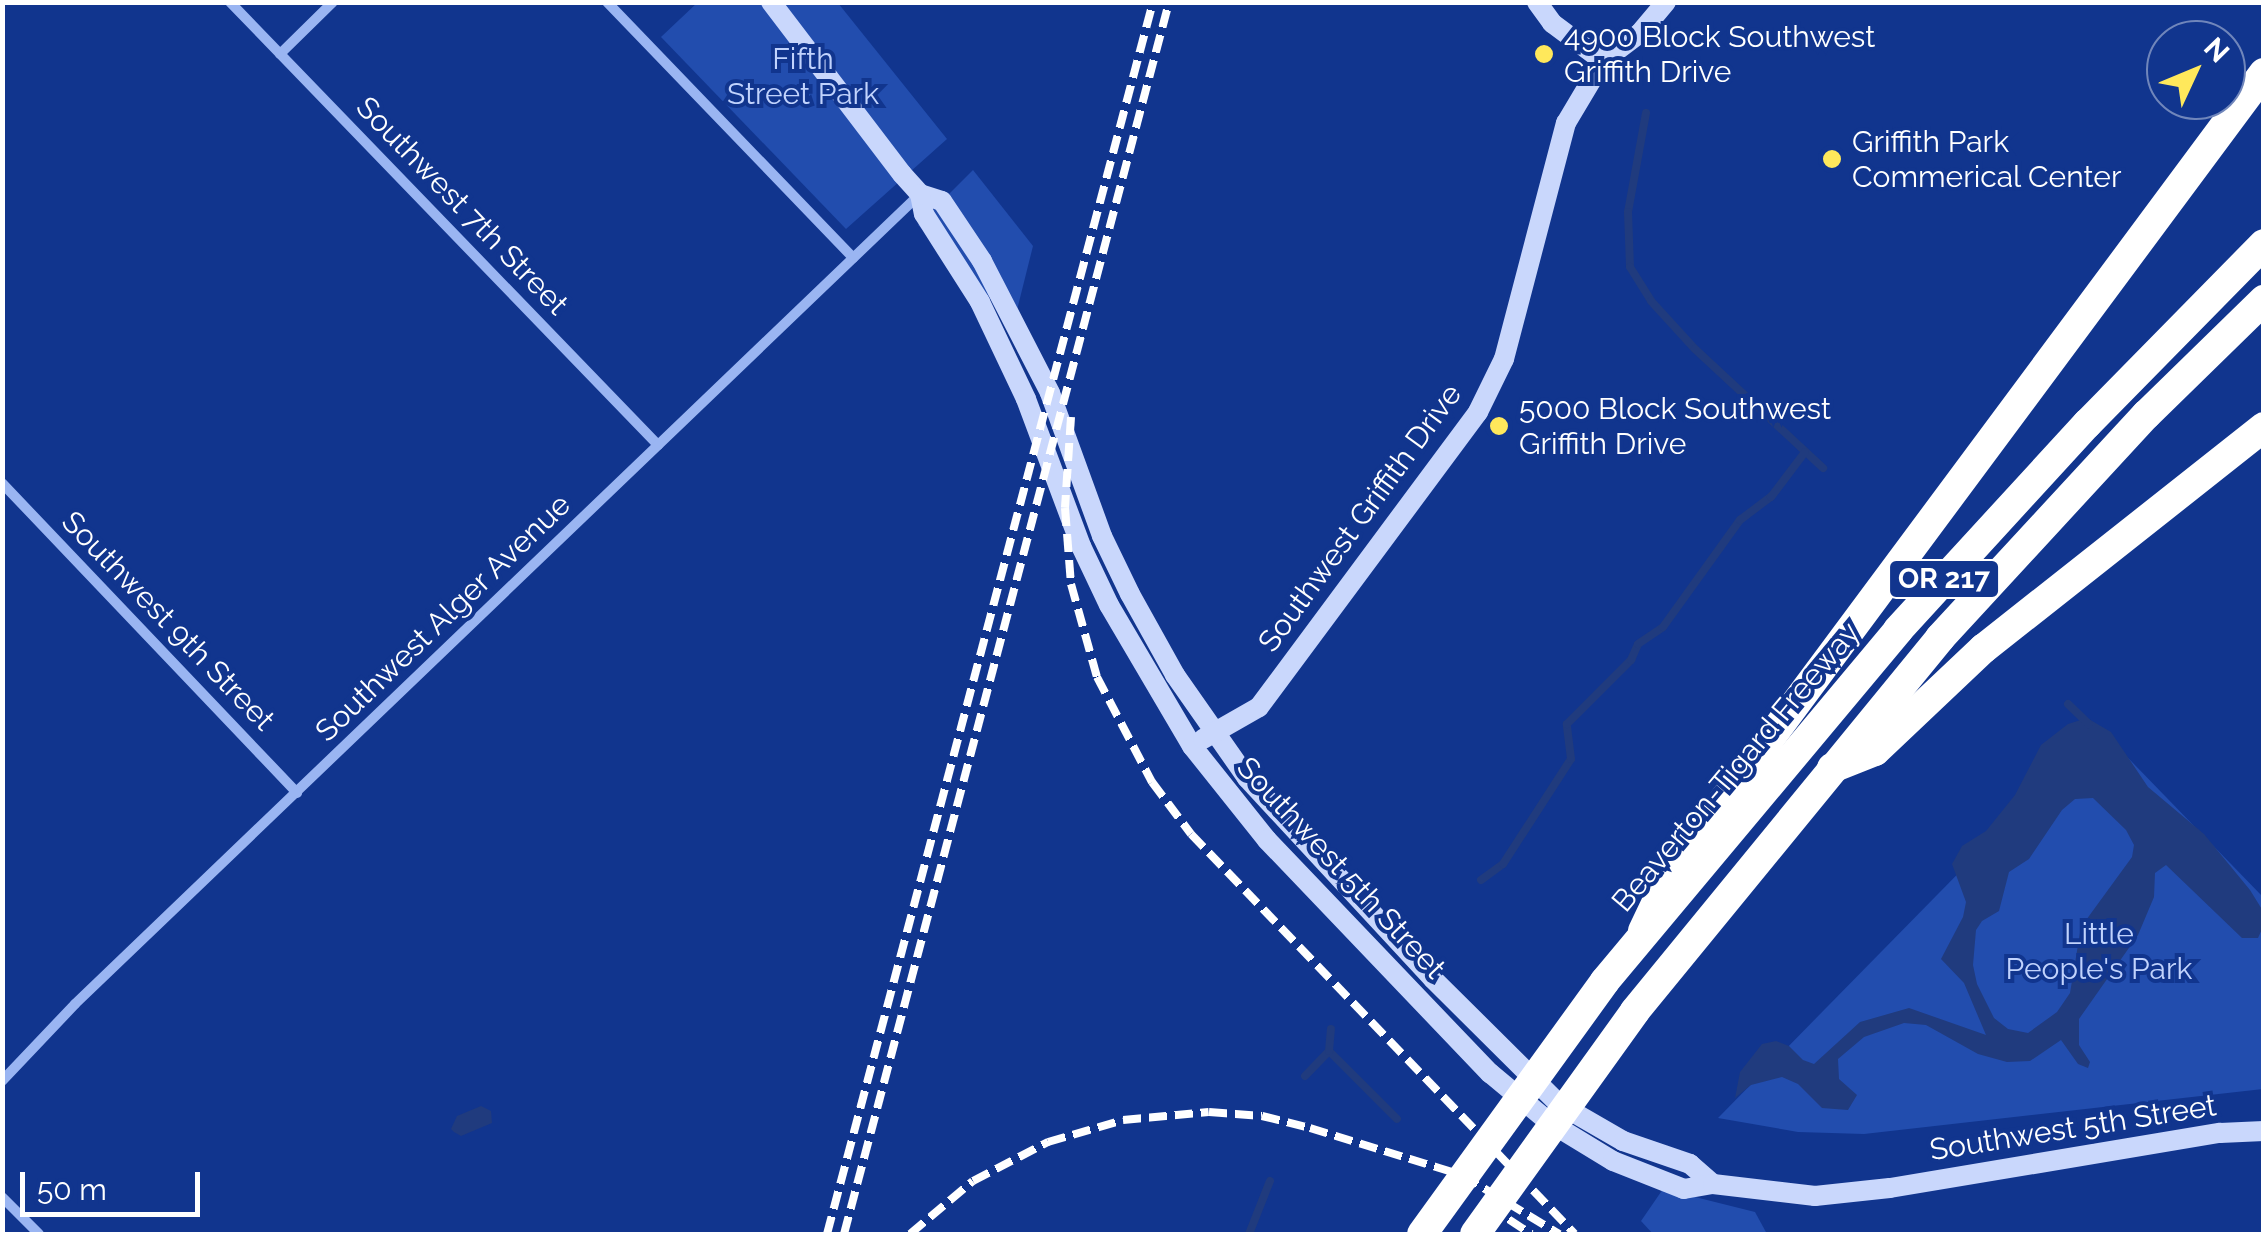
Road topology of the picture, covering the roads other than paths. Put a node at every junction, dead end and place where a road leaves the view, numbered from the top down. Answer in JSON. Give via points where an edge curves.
{"nodes":[{"id":1,"x":230,"y":2,"type":"edge"},
{"id":2,"x":334,"y":2,"type":"edge"},
{"id":3,"x":608,"y":2,"type":"edge"},
{"id":4,"x":771,"y":2,"type":"edge"},
{"id":5,"x":1538,"y":2,"type":"edge"},
{"id":6,"x":1666,"y":2,"type":"edge"},
{"id":7,"x":280,"y":54,"type":"junction"},
{"id":8,"x":1603,"y":61,"type":"junction"},
{"id":9,"x":2264,"y":72,"type":"edge"},
{"id":10,"x":920,"y":194,"type":"junction"},
{"id":11,"x":2264,"y":244,"type":"edge"},
{"id":12,"x":853,"y":258,"type":"junction"},
{"id":13,"x":2264,"y":300,"type":"edge"},
{"id":14,"x":2264,"y":427,"type":"edge"},
{"id":15,"x":658,"y":445,"type":"junction"},
{"id":16,"x":2,"y":483,"type":"edge"},
{"id":17,"x":1213,"y":733,"type":"junction"},
{"id":18,"x":1192,"y":746,"type":"junction"},
{"id":19,"x":1830,"y":769,"type":"junction"},
{"id":20,"x":298,"y":793,"type":"junction"},
{"id":21,"x":1643,"y":931,"type":"junction"},
{"id":22,"x":2,"y":1081,"type":"edge"},
{"id":23,"x":2264,"y":1130,"type":"edge"},
{"id":24,"x":1714,"y":1184,"type":"junction"},
{"id":25,"x":2,"y":1197,"type":"edge"},
{"id":26,"x":38,"y":1234,"type":"edge"},
{"id":27,"x":1422,"y":1234,"type":"edge"},
{"id":28,"x":1476,"y":1234,"type":"edge"}],
"edges":[{"from":1,"to":7,"type":"street","name":"Southwest 7th Street"},
{"from":2,"to":7,"type":"street"},
{"from":3,"to":12,"type":"street"},
{"from":4,"to":10,"type":"street","name":"Southwest 5th Street"},
{"from":5,"to":8,"type":"street","via":[[1552,23]]},
{"from":6,"to":8,"type":"street","name":"Southwest Griffith Drive"},
{"from":7,"to":15,"type":"street","name":"Southwest 7th Street"},
{"from":8,"to":17,"type":"street","name":"Southwest Griffith Drive","via":[[1566,122],[1504,359],[1478,412],[1259,707]]},
{"from":9,"to":21,"type":"highway","via":[[1672,870]]},
{"from":10,"to":12,"type":"street","name":"Southwest Alger Avenue"},
{"from":10,"to":17,"type":"street","name":"Southwest 5th Street","via":[[942,201],[1014,316],[1122,578]]},
{"from":10,"to":18,"type":"street","name":"Southwest 5th Street","via":[[924,214],[980,302],[1026,399],[1109,605]]},
{"from":11,"to":21,"type":"highway","name":"Beaverton-Tigard Freeway","number":"OR 217","via":[[2086,424],[1898,630]]},
{"from":12,"to":15,"type":"street","name":"Southwest Alger Avenue"},
{"from":13,"to":19,"type":"highway","number":"OR 217","via":[[1940,638]]},
{"from":14,"to":19,"type":"highway","via":[[1984,650],[1875,751]]},
{"from":15,"to":20,"type":"street","name":"Southwest Alger Avenue"},
{"from":16,"to":20,"type":"street","name":"Southwest 9th Street"},
{"from":17,"to":18,"type":"street","name":"Southwest Griffith Drive"},
{"from":17,"to":24,"type":"street","name":"Southwest 5th Street","via":[[1287,826],[1559,1104],[1624,1141],[1690,1164]]},
{"from":18,"to":24,"type":"street","name":"Southwest 5th Street","via":[[1267,840],[1519,1098],[1613,1161],[1684,1189]]},
{"from":19,"to":28,"type":"highway","number":"OR 217","bridge":true,"via":[[1635,1011]]},
{"from":20,"to":22,"type":"street","name":"Southwest Alger Avenue"},
{"from":21,"to":27,"type":"highway","name":"Beaverton-Tigard Freeway","number":"OR 217","bridge":true},
{"from":23,"to":24,"type":"street","name":"Southwest 5th Street","via":[[1849,1194],[1783,1195]]},
{"from":25,"to":26,"type":"street"}]}
